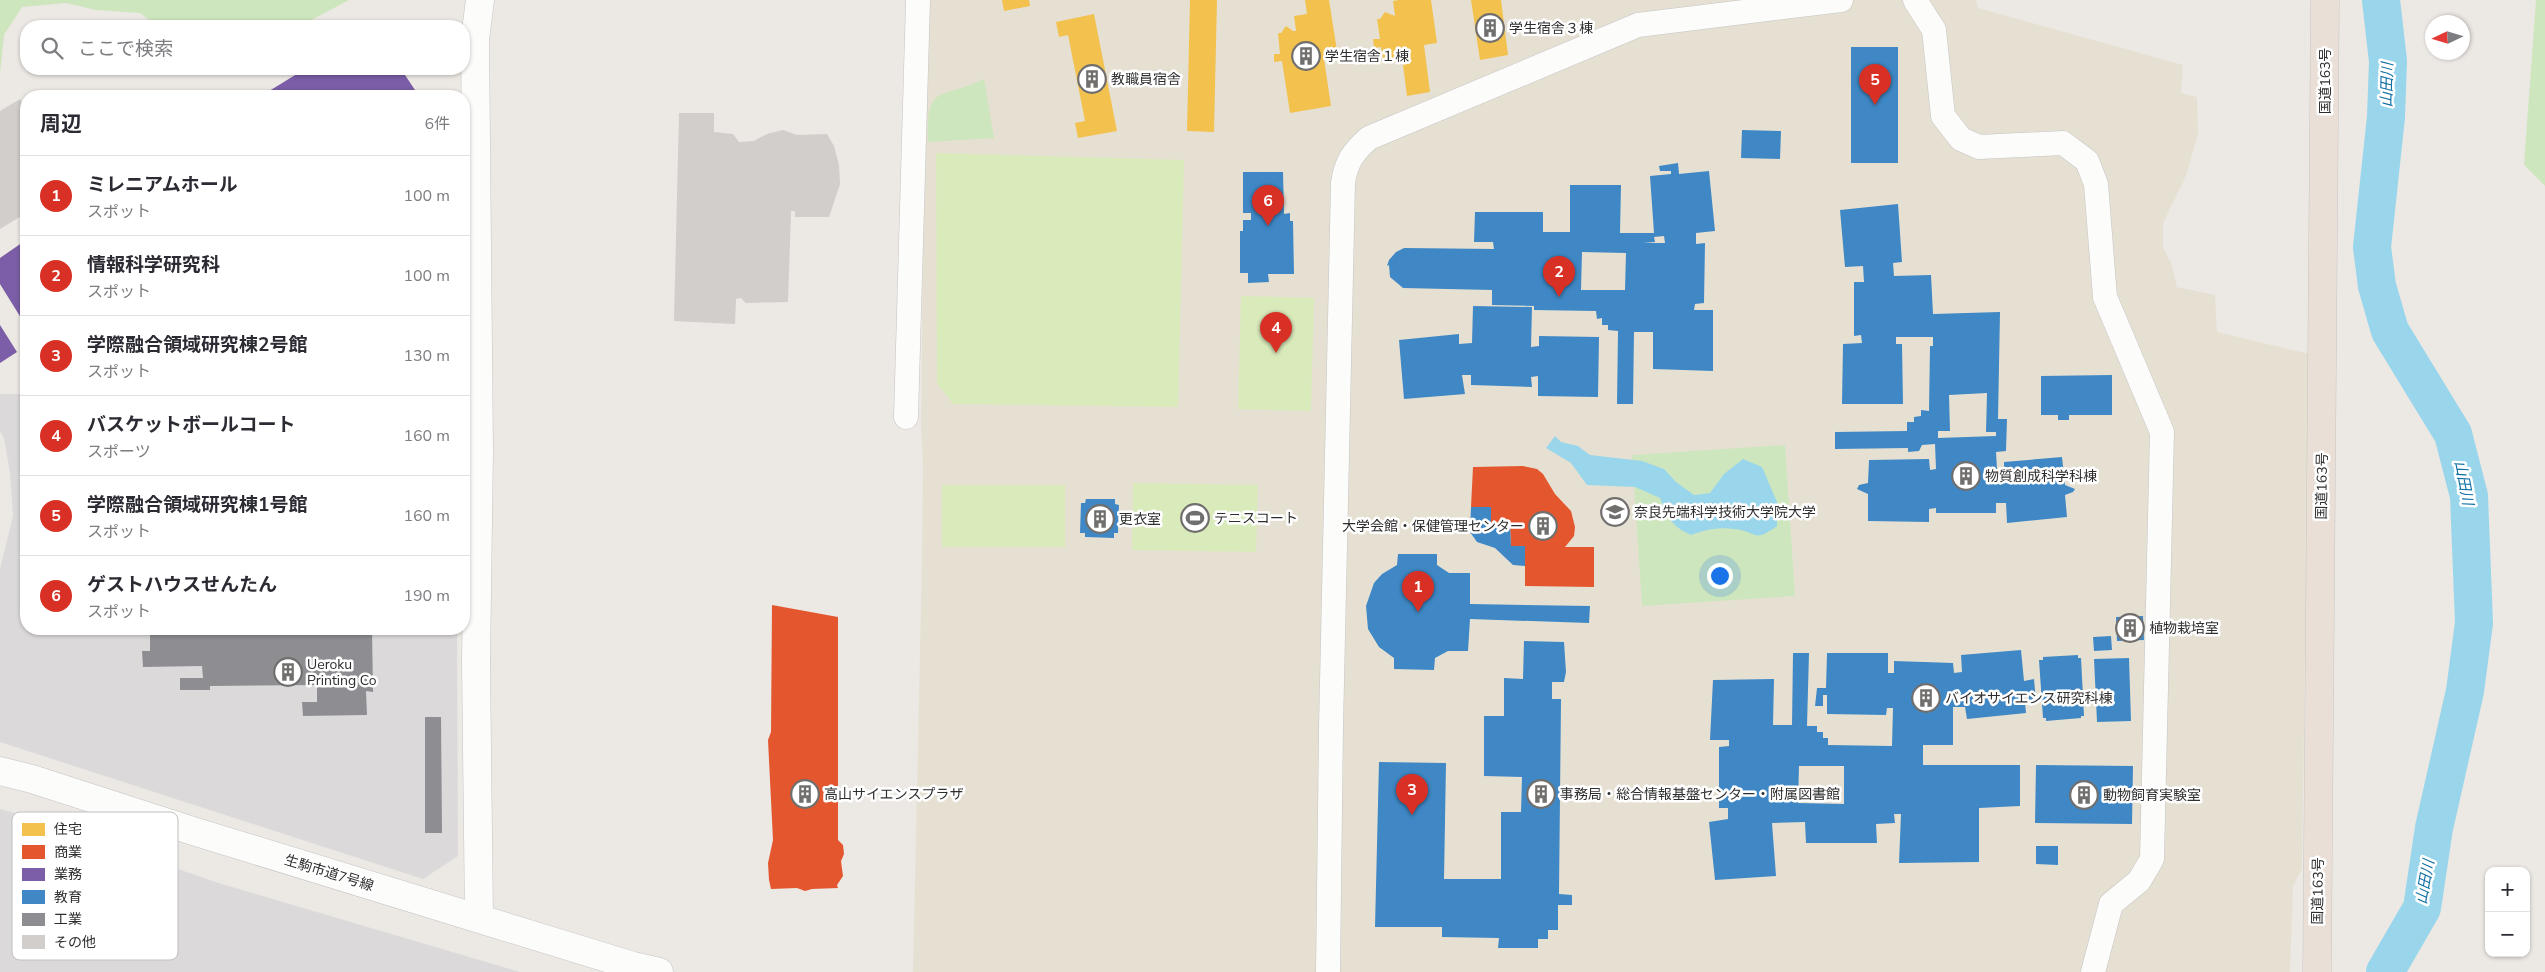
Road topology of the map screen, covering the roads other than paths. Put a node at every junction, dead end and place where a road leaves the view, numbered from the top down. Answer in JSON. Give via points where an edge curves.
{"nodes":[{"id":1,"x":480,"y":0,"type":"edge"},
{"id":2,"x":918,"y":0,"type":"edge"},
{"id":3,"x":1841,"y":0,"type":"edge"},
{"id":4,"x":1915,"y":0,"type":"edge"},
{"id":5,"x":2325,"y":0,"type":"edge"},
{"id":6,"x":906,"y":417,"type":"dead end"},
{"id":7,"x":0,"y":771,"type":"edge"},
{"id":8,"x":135,"y":812,"type":"edge"},
{"id":9,"x":178,"y":826,"type":"edge"},
{"id":10,"x":479,"y":918,"type":"junction"},
{"id":11,"x":659,"y":972,"type":"edge"},
{"id":12,"x":1328,"y":972,"type":"edge"},
{"id":13,"x":2092,"y":972,"type":"edge"},
{"id":14,"x":2317,"y":972,"type":"edge"}],
"edges":[{"from":1,"to":10,"type":"street","via":[[475,39]]},
{"from":2,"to":6,"type":"street"},
{"from":3,"to":12,"type":"street","via":[[1638,26],[1369,138],[1355,150],[1346,164],[1330,728]]},
{"from":4,"to":13,"type":"street","via":[[1934,30],[1943,116],[1961,139],[1979,147],[2063,143],[2087,161],[2096,184],[2105,297],[2162,432],[2152,859],[2139,881],[2111,904]]},
{"from":5,"to":14,"type":"highway","name":"国道163号"},
{"from":7,"to":8,"type":"street","name":"生駒市道7号線","via":[[32,778]]},
{"from":9,"to":10,"type":"street","name":"生駒市道7号線"},
{"from":10,"to":11,"type":"street","name":"生駒市道7号線"}]}
